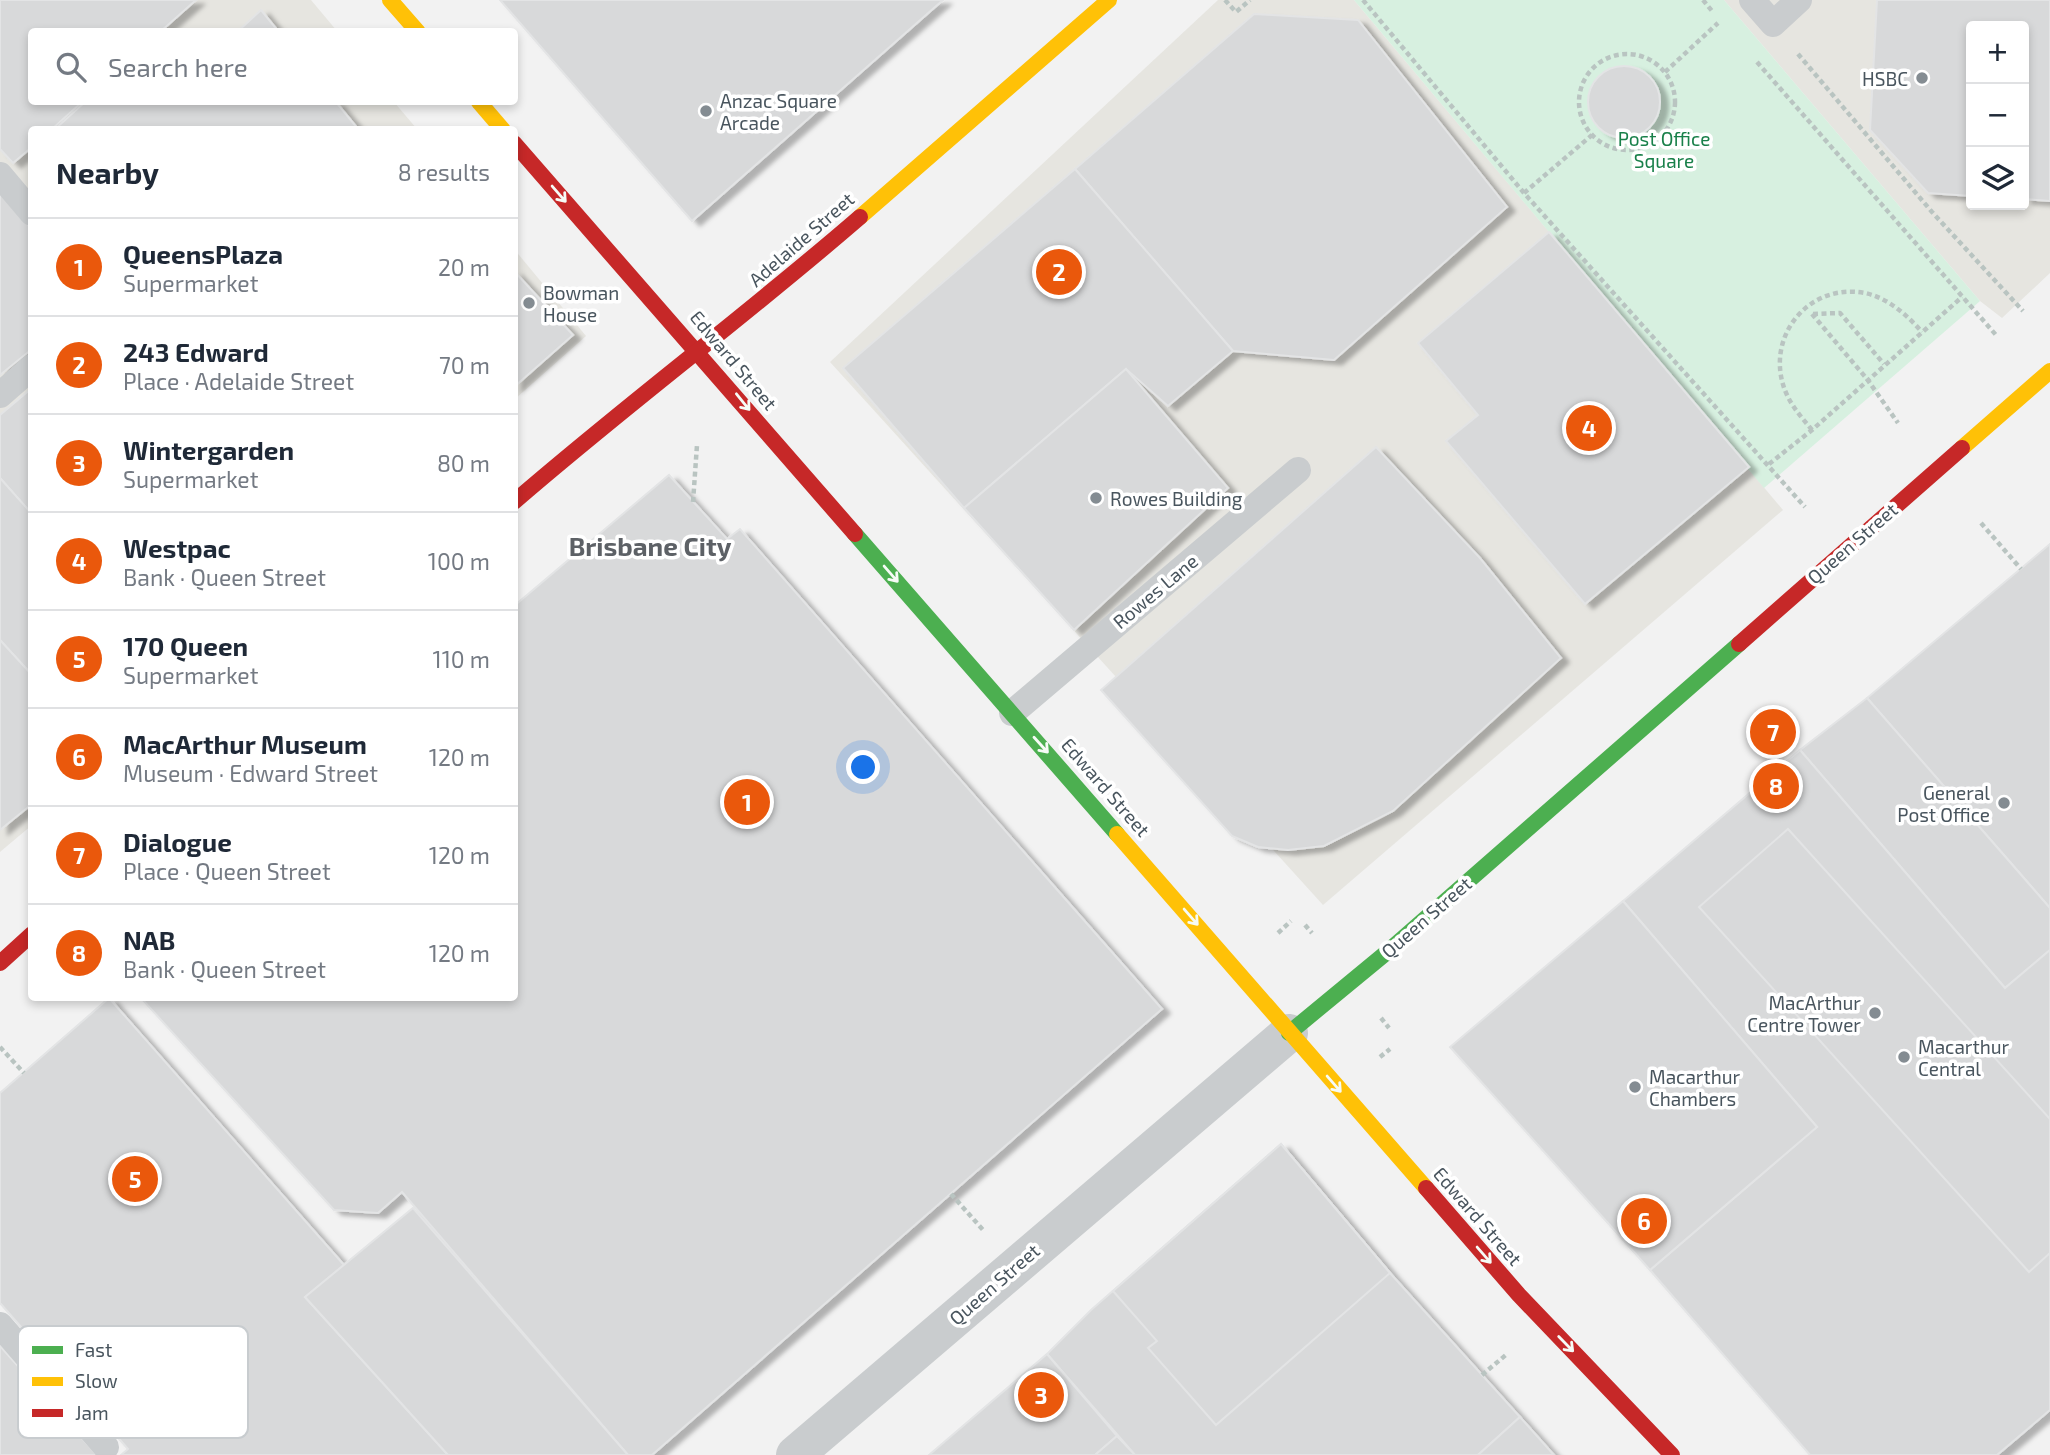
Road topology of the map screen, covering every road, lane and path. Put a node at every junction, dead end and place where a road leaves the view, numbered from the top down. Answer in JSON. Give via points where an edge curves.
{"nodes":[{"id":1,"x":390,"y":0,"type":"edge"},
{"id":2,"x":1109,"y":0,"type":"edge"},
{"id":3,"x":1225,"y":0,"type":"edge"},
{"id":4,"x":1250,"y":0,"type":"edge"},
{"id":5,"x":1363,"y":0,"type":"edge"},
{"id":6,"x":1703,"y":0,"type":"edge"},
{"id":7,"x":1752,"y":0,"type":"edge"},
{"id":8,"x":1799,"y":0,"type":"edge"},
{"id":9,"x":1721,"y":20,"type":"junction"},
{"id":10,"x":1773,"y":24,"type":"junction"},
{"id":11,"x":414,"y":28,"type":"edge"},
{"id":12,"x":1730,"y":30,"type":"dead end"},
{"id":13,"x":1755,"y":61,"type":"dead end"},
{"id":14,"x":1665,"y":72,"type":"junction"},
{"id":15,"x":482,"y":105,"type":"edge"},
{"id":16,"x":500,"y":126,"type":"edge"},
{"id":17,"x":1592,"y":135,"type":"junction"},
{"id":18,"x":518,"y":148,"type":"edge"},
{"id":19,"x":0,"y":175,"type":"edge"},
{"id":20,"x":1524,"y":192,"type":"junction"},
{"id":21,"x":28,"y":208,"type":"edge"},
{"id":22,"x":1962,"y":297,"type":"junction"},
{"id":23,"x":2023,"y":311,"type":"dead end"},
{"id":24,"x":1922,"y":332,"type":"junction"},
{"id":25,"x":1996,"y":335,"type":"dead end"},
{"id":26,"x":700,"y":349,"type":"junction"},
{"id":27,"x":1884,"y":364,"type":"junction"},
{"id":28,"x":28,"y":370,"type":"edge"},
{"id":29,"x":2050,"y":371,"type":"edge"},
{"id":30,"x":1867,"y":379,"type":"junction"},
{"id":31,"x":0,"y":395,"type":"edge"},
{"id":32,"x":1898,"y":423,"type":"dead end"},
{"id":33,"x":1812,"y":430,"type":"junction"},
{"id":34,"x":697,"y":445,"type":"dead end"},
{"id":35,"x":1769,"y":464,"type":"junction"},
{"id":36,"x":1298,"y":470,"type":"dead end"},
{"id":37,"x":518,"y":499,"type":"edge"},
{"id":38,"x":693,"y":502,"type":"dead end"},
{"id":39,"x":1805,"y":507,"type":"dead end"},
{"id":40,"x":1981,"y":523,"type":"dead end"},
{"id":41,"x":2021,"y":569,"type":"dead end"},
{"id":42,"x":1012,"y":713,"type":"junction"},
{"id":43,"x":1291,"y":921,"type":"dead end"},
{"id":44,"x":1305,"y":925,"type":"dead end"},
{"id":45,"x":1278,"y":933,"type":"dead end"},
{"id":46,"x":1311,"y":933,"type":"dead end"},
{"id":47,"x":28,"y":938,"type":"edge"},
{"id":48,"x":0,"y":963,"type":"edge"},
{"id":49,"x":1378,"y":1015,"type":"dead end"},
{"id":50,"x":1389,"y":1028,"type":"dead end"},
{"id":51,"x":1289,"y":1033,"type":"junction"},
{"id":52,"x":0,"y":1047,"type":"edge"},
{"id":53,"x":1390,"y":1049,"type":"dead end"},
{"id":54,"x":1380,"y":1057,"type":"dead end"},
{"id":55,"x":24,"y":1073,"type":"dead end"},
{"id":56,"x":0,"y":1325,"type":"edge"},
{"id":57,"x":18,"y":1346,"type":"edge"},
{"id":58,"x":1507,"y":1354,"type":"dead end"},
{"id":59,"x":1482,"y":1375,"type":"dead end"},
{"id":60,"x":98,"y":1438,"type":"edge"},
{"id":61,"x":106,"y":1447,"type":"dead end"},
{"id":62,"x":795,"y":1455,"type":"edge"},
{"id":63,"x":1672,"y":1455,"type":"edge"}],
"edges":[{"from":1,"to":11,"type":"main road"},
{"from":2,"to":26,"type":"main road","name":"Adelaide Street","via":[[774,291]]},
{"from":3,"to":4,"type":"path","via":[[1236,12]]},
{"from":5,"to":20,"type":"path"},
{"from":6,"to":9,"type":"path"},
{"from":7,"to":10,"type":"lane"},
{"from":8,"to":10,"type":"lane"},
{"from":9,"to":12,"type":"path"},
{"from":9,"to":14,"type":"path"},
{"from":10,"to":23,"type":"path","via":[[1932,212]]},
{"from":13,"to":22,"type":"path"},
{"from":14,"to":17,"type":"path","via":[[1672,86],[1672,118],[1652,142],[1621,149]]},
{"from":14,"to":17,"type":"path","via":[[1638,55],[1608,58],[1594,66],[1583,85],[1579,108]]},
{"from":15,"to":16,"type":"main road"},
{"from":17,"to":20,"type":"path"},
{"from":18,"to":26,"type":"main road","name":"Edward Street","one_way":true},
{"from":19,"to":21,"type":"lane"},
{"from":20,"to":35,"type":"path"},
{"from":22,"to":24,"type":"path"},
{"from":22,"to":25,"type":"path"},
{"from":24,"to":27,"type":"path"},
{"from":24,"to":33,"type":"path","via":[[1908,316],[1867,294],[1830,295],[1796,315],[1782,343],[1781,377],[1791,402]]},
{"from":26,"to":37,"type":"main road","name":"Adelaide Street"},
{"from":26,"to":42,"type":"main road","name":"Edward Street","one_way":true},
{"from":27,"to":30,"type":"path"},
{"from":27,"to":30,"type":"path","via":[[1840,313],[1812,314]]},
{"from":28,"to":31,"type":"lane"},
{"from":29,"to":51,"type":"main road","name":"Queen Street"},
{"from":30,"to":32,"type":"path"},
{"from":30,"to":33,"type":"path"},
{"from":33,"to":35,"type":"path"},
{"from":34,"to":38,"type":"path"},
{"from":35,"to":39,"type":"path"},
{"from":36,"to":42,"type":"lane","name":"Rowes Lane"},
{"from":40,"to":41,"type":"path"},
{"from":42,"to":51,"type":"main road","name":"Edward Street","one_way":true},
{"from":43,"to":45,"type":"path"},
{"from":44,"to":46,"type":"path"},
{"from":47,"to":48,"type":"main road"},
{"from":49,"to":50,"type":"path"},
{"from":51,"to":62,"type":"street","name":"Queen Street"},
{"from":51,"to":63,"type":"main road","name":"Edward Street","one_way":true,"via":[[1519,1295]]},
{"from":52,"to":55,"type":"path"},
{"from":53,"to":54,"type":"path"},
{"from":56,"to":57,"type":"lane"},
{"from":58,"to":59,"type":"path"},
{"from":60,"to":61,"type":"lane"}]}
